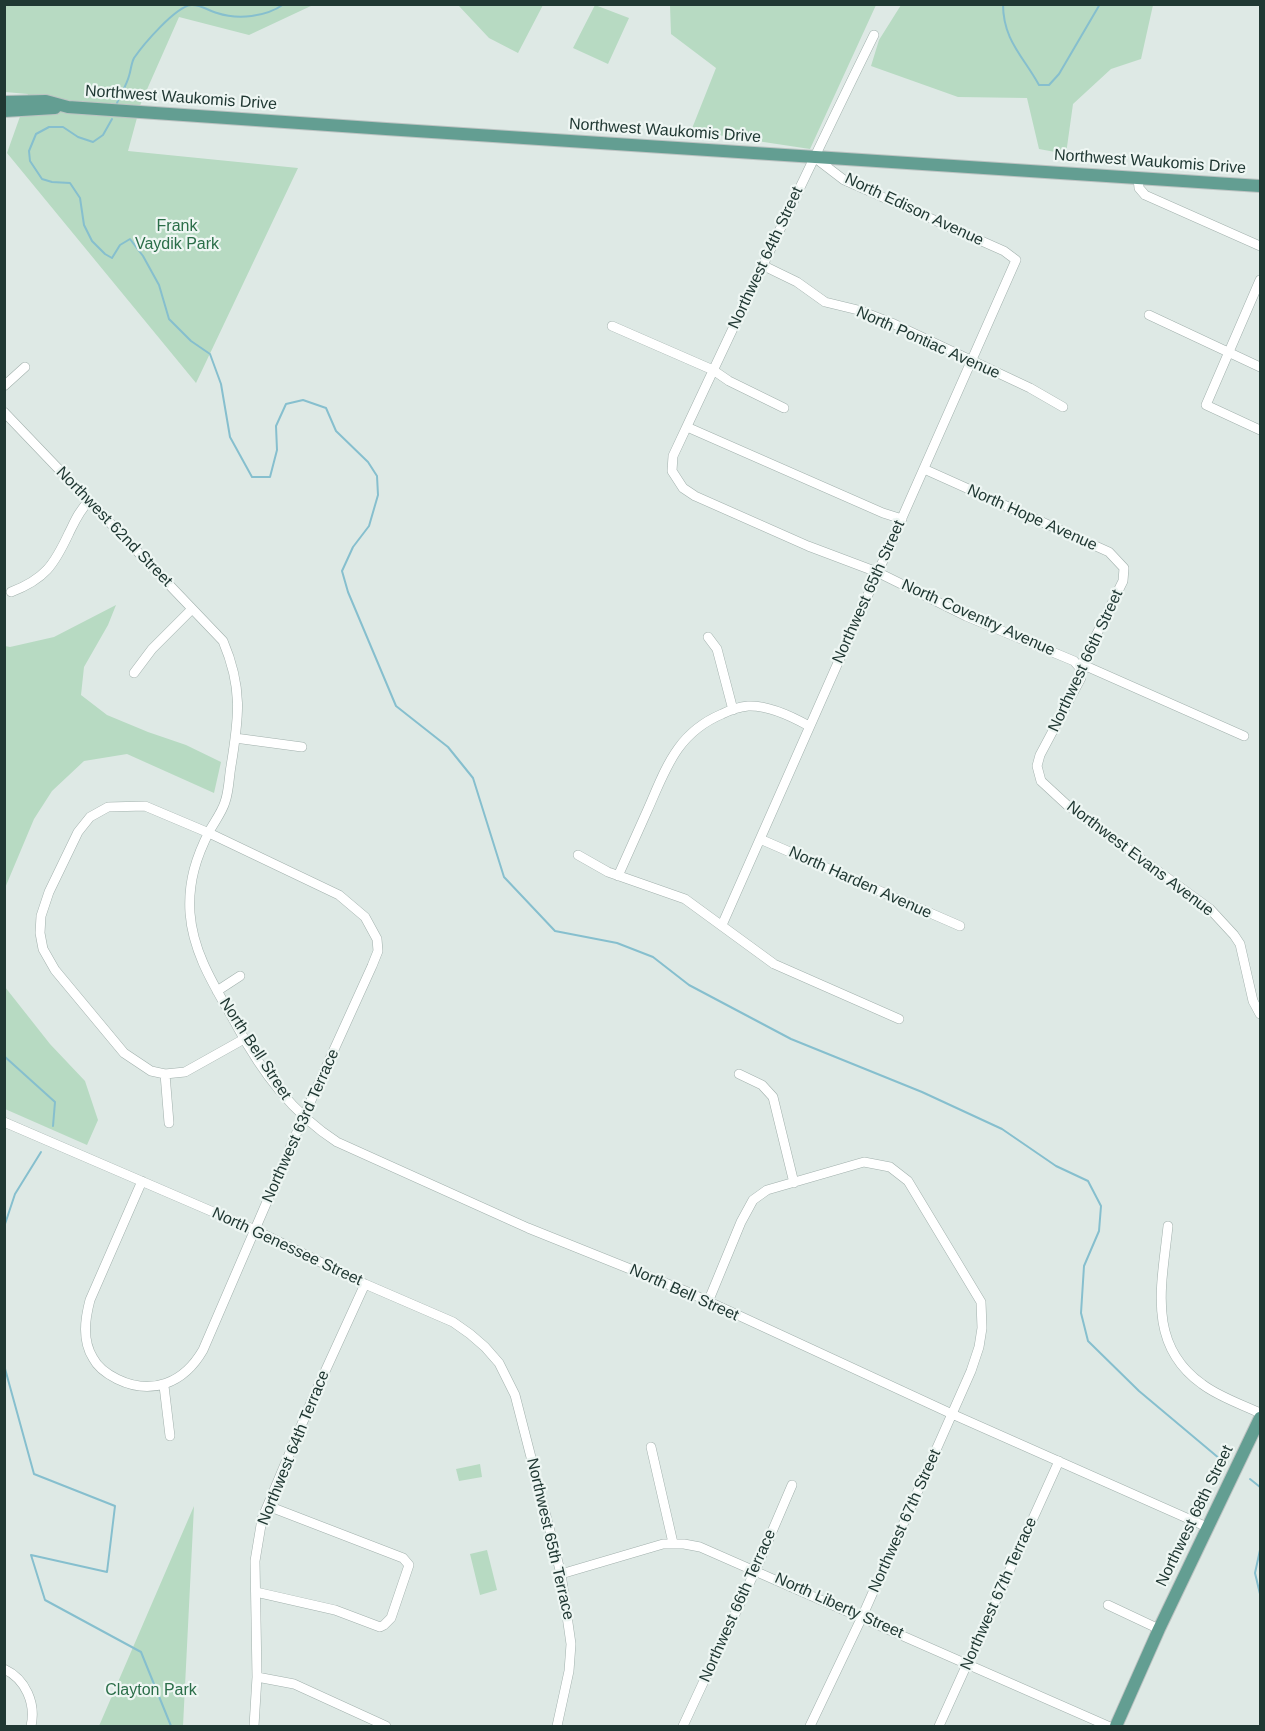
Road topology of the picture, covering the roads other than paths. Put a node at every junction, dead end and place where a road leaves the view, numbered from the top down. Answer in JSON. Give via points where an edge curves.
{"nodes":[{"id":1,"x":874,"y":35,"type":"dead end"},
{"id":2,"x":4,"y":102,"type":"edge"},
{"id":3,"x":68,"y":106,"type":"junction"},
{"id":4,"x":4,"y":111,"type":"edge"},
{"id":5,"x":814,"y":157,"type":"junction"},
{"id":6,"x":1138,"y":178,"type":"junction"},
{"id":7,"x":1260,"y":186,"type":"edge"},
{"id":8,"x":1260,"y":246,"type":"edge"},
{"id":9,"x":1016,"y":260,"type":"joint"},
{"id":10,"x":762,"y":265,"type":"junction"},
{"id":11,"x":1260,"y":280,"type":"edge"},
{"id":12,"x":1149,"y":315,"type":"dead end"},
{"id":13,"x":612,"y":326,"type":"dead end"},
{"id":14,"x":1228,"y":352,"type":"junction"},
{"id":15,"x":971,"y":360,"type":"junction"},
{"id":16,"x":25,"y":367,"type":"dead end"},
{"id":17,"x":1260,"y":367,"type":"edge"},
{"id":18,"x":713,"y":370,"type":"junction"},
{"id":19,"x":4,"y":386,"type":"edge"},
{"id":20,"x":1063,"y":407,"type":"dead end"},
{"id":21,"x":784,"y":408,"type":"dead end"},
{"id":22,"x":4,"y":412,"type":"edge"},
{"id":23,"x":687,"y":428,"type":"junction"},
{"id":24,"x":1260,"y":430,"type":"edge"},
{"id":25,"x":924,"y":469,"type":"junction"},
{"id":26,"x":679,"y":482,"type":"joint"},
{"id":27,"x":89,"y":501,"type":"junction"},
{"id":28,"x":902,"y":519,"type":"junction"},
{"id":29,"x":877,"y":572,"type":"junction"},
{"id":30,"x":1123,"y":581,"type":"joint"},
{"id":31,"x":11,"y":592,"type":"dead end"},
{"id":32,"x":192,"y":609,"type":"junction"},
{"id":33,"x":708,"y":637,"type":"dead end"},
{"id":34,"x":223,"y":641,"type":"joint"},
{"id":35,"x":1080,"y":669,"type":"junction"},
{"id":36,"x":134,"y":673,"type":"dead end"},
{"id":37,"x":732,"y":710,"type":"junction"},
{"id":38,"x":809,"y":726,"type":"junction"},
{"id":39,"x":1244,"y":736,"type":"dead end"},
{"id":40,"x":235,"y":738,"type":"junction"},
{"id":41,"x":302,"y":747,"type":"dead end"},
{"id":42,"x":1038,"y":774,"type":"joint"},
{"id":43,"x":208,"y":833,"type":"junction"},
{"id":44,"x":760,"y":839,"type":"junction"},
{"id":45,"x":578,"y":855,"type":"dead end"},
{"id":46,"x":618,"y":876,"type":"junction"},
{"id":47,"x":722,"y":925,"type":"junction"},
{"id":48,"x":960,"y":927,"type":"dead end"},
{"id":49,"x":240,"y":976,"type":"dead end"},
{"id":50,"x":217,"y":990,"type":"junction"},
{"id":51,"x":1260,"y":1014,"type":"edge"},
{"id":52,"x":899,"y":1019,"type":"dead end"},
{"id":53,"x":244,"y":1039,"type":"junction"},
{"id":54,"x":165,"y":1074,"type":"junction"},
{"id":55,"x":739,"y":1074,"type":"dead end"},
{"id":56,"x":303,"y":1118,"type":"junction"},
{"id":57,"x":4,"y":1122,"type":"edge"},
{"id":58,"x":169,"y":1123,"type":"dead end"},
{"id":59,"x":142,"y":1181,"type":"junction"},
{"id":60,"x":794,"y":1183,"type":"junction"},
{"id":61,"x":1168,"y":1226,"type":"dead end"},
{"id":62,"x":255,"y":1230,"type":"junction"},
{"id":63,"x":365,"y":1284,"type":"junction"},
{"id":64,"x":708,"y":1302,"type":"junction"},
{"id":65,"x":164,"y":1386,"type":"junction"},
{"id":66,"x":1260,"y":1413,"type":"edge"},
{"id":67,"x":952,"y":1414,"type":"junction"},
{"id":68,"x":1260,"y":1418,"type":"edge"},
{"id":69,"x":523,"y":1422,"type":"joint"},
{"id":70,"x":170,"y":1436,"type":"dead end"},
{"id":71,"x":651,"y":1447,"type":"dead end"},
{"id":72,"x":1059,"y":1461,"type":"junction"},
{"id":73,"x":792,"y":1485,"type":"dead end"},
{"id":74,"x":268,"y":1506,"type":"junction"},
{"id":75,"x":1208,"y":1527,"type":"junction"},
{"id":76,"x":673,"y":1544,"type":"junction"},
{"id":77,"x":756,"y":1569,"type":"junction"},
{"id":78,"x":561,"y":1574,"type":"junction"},
{"id":79,"x":256,"y":1592,"type":"junction"},
{"id":80,"x":1107,"y":1605,"type":"dead end"},
{"id":81,"x":862,"y":1617,"type":"junction"},
{"id":82,"x":1159,"y":1629,"type":"junction"},
{"id":83,"x":968,"y":1663,"type":"junction"},
{"id":84,"x":7,"y":1670,"type":"edge"},
{"id":85,"x":257,"y":1677,"type":"junction"},
{"id":86,"x":32,"y":1726,"type":"edge"},
{"id":87,"x":254,"y":1726,"type":"edge"},
{"id":88,"x":386,"y":1726,"type":"edge"},
{"id":89,"x":557,"y":1726,"type":"edge"},
{"id":90,"x":682,"y":1726,"type":"edge"},
{"id":91,"x":810,"y":1726,"type":"edge"},
{"id":92,"x":939,"y":1726,"type":"edge"},
{"id":93,"x":1108,"y":1726,"type":"edge"},
{"id":94,"x":1116,"y":1726,"type":"edge"}],
"edges":[{"from":1,"to":5,"type":"street","name":"Northwest 64th Street"},
{"from":2,"to":3,"type":"main road","name":"Northwest Waukomis Drive","via":[[46,101]]},
{"from":3,"to":4,"type":"main road","name":"Northwest Waukomis Drive"},
{"from":3,"to":5,"type":"main road","name":"Northwest Waukomis Drive"},
{"from":5,"to":6,"type":"main road","name":"Northwest Waukomis Drive"},
{"from":5,"to":9,"type":"street","name":"North Edison Avenue","via":[[844,180],[1004,251]]},
{"from":5,"to":10,"type":"street","name":"Northwest 64th Street"},
{"from":6,"to":7,"type":"main road","name":"Northwest Waukomis Drive"},
{"from":6,"to":8,"type":"street","via":[[1145,195]]},
{"from":9,"to":15,"type":"street","name":"Northwest 65th Street"},
{"from":10,"to":15,"type":"street","name":"North Pontiac Avenue","via":[[797,282],[825,302],[894,324]]},
{"from":10,"to":18,"type":"street","name":"Northwest 64th Street"},
{"from":11,"to":14,"type":"street"},
{"from":12,"to":14,"type":"street"},
{"from":13,"to":18,"type":"street"},
{"from":14,"to":17,"type":"street"},
{"from":14,"to":24,"type":"street","via":[[1206,405]]},
{"from":15,"to":20,"type":"street","name":"North Pontiac Avenue"},
{"from":15,"to":25,"type":"street","name":"Northwest 65th Street"},
{"from":16,"to":19,"type":"street"},
{"from":18,"to":21,"type":"street"},
{"from":18,"to":23,"type":"street","name":"Northwest 64th Street"},
{"from":22,"to":27,"type":"street","name":"Northwest 62nd Street"},
{"from":23,"to":26,"type":"street","name":"Northwest 64th Street","via":[[673,456],[672,471]]},
{"from":23,"to":28,"type":"street"},
{"from":25,"to":28,"type":"street","name":"Northwest 65th Street"},
{"from":25,"to":30,"type":"street","name":"North Hope Avenue","via":[[1109,552],[1124,568]]},
{"from":26,"to":29,"type":"street","name":"North Coventry Avenue","via":[[695,496]]},
{"from":27,"to":31,"type":"street","via":[[43,576]]},
{"from":27,"to":32,"type":"street","name":"Northwest 62nd Street"},
{"from":28,"to":29,"type":"street","name":"Northwest 65th Street"},
{"from":29,"to":35,"type":"street","name":"North Coventry Avenue","via":[[966,616],[1074,661]]},
{"from":29,"to":38,"type":"street","name":"Northwest 65th Street"},
{"from":30,"to":35,"type":"street","name":"Northwest 66th Street"},
{"from":32,"to":34,"type":"street","name":"Northwest 62nd Street"},
{"from":32,"to":36,"type":"street","via":[[147,654]]},
{"from":33,"to":37,"type":"street","via":[[717,649]]},
{"from":34,"to":40,"type":"street","name":"North Bell Street","via":[[237,680]]},
{"from":35,"to":39,"type":"street","name":"North Coventry Avenue","via":[[1088,667]]},
{"from":35,"to":42,"type":"street","name":"Northwest 66th Street","via":[[1081,678],[1040,756]]},
{"from":37,"to":38,"type":"street","via":[[750,706]]},
{"from":37,"to":46,"type":"street","via":[[694,730],[672,756]]},
{"from":38,"to":44,"type":"street","name":"Northwest 65th Street"},
{"from":40,"to":41,"type":"street"},
{"from":40,"to":43,"type":"street","name":"North Bell Street","via":[[225,802]]},
{"from":42,"to":51,"type":"street","name":"Northwest Evans Avenue","via":[[1067,805],[1210,909],[1226,926],[1240,944],[1253,1001]]},
{"from":43,"to":50,"type":"street","name":"North Bell Street","via":[[191,880],[190,914],[200,959]]},
{"from":43,"to":54,"type":"street","name":"Northwest 63rd Terrace","via":[[144,806],[108,807],[90,817],[78,832],[41,916],[43,949],[55,970],[124,1053],[151,1071]]},
{"from":43,"to":56,"type":"street","name":"Northwest 63rd Terrace","via":[[339,895],[365,917],[377,939],[378,951]]},
{"from":44,"to":47,"type":"street","name":"Northwest 65th Street"},
{"from":44,"to":48,"type":"street","name":"North Harden Avenue"},
{"from":45,"to":46,"type":"street"},
{"from":46,"to":47,"type":"street","via":[[686,899]]},
{"from":47,"to":52,"type":"street","via":[[774,964]]},
{"from":49,"to":50,"type":"street","name":"North Bell Street"},
{"from":50,"to":53,"type":"street","name":"North Bell Street"},
{"from":53,"to":54,"type":"street","via":[[185,1072]]},
{"from":53,"to":56,"type":"street","name":"North Bell Street","via":[[274,1085]]},
{"from":54,"to":58,"type":"street"},
{"from":55,"to":60,"type":"street","via":[[762,1085],[772,1097]]},
{"from":56,"to":62,"type":"street","name":"Northwest 63rd Terrace"},
{"from":56,"to":64,"type":"street","name":"North Bell Street","via":[[337,1142],[528,1228]]},
{"from":57,"to":59,"type":"street","name":"North Genessee Street"},
{"from":59,"to":62,"type":"street","name":"North Genessee Street"},
{"from":59,"to":65,"type":"street","via":[[90,1300],[86,1338],[92,1358],[105,1372],[142,1387]]},
{"from":60,"to":64,"type":"street","name":"Northwest 67th Street","via":[[767,1190],[753,1200]]},
{"from":60,"to":67,"type":"street","name":"Northwest 67th Street","via":[[864,1162],[890,1167],[908,1180],[981,1302],[980,1347]]},
{"from":61,"to":66,"type":"street","via":[[1160,1301],[1167,1338],[1182,1365],[1201,1384]]},
{"from":62,"to":63,"type":"street","name":"North Genessee Street"},
{"from":62,"to":65,"type":"street","name":"Northwest 63rd Terrace","via":[[198,1358]]},
{"from":63,"to":69,"type":"street","name":"North Genessee Street","via":[[453,1322],[478,1340],[507,1378]]},
{"from":63,"to":74,"type":"street","name":"Northwest 64th Terrace"},
{"from":64,"to":67,"type":"street","name":"North Bell Street"},
{"from":65,"to":70,"type":"street"},
{"from":67,"to":72,"type":"street","name":"North Bell Street"},
{"from":67,"to":81,"type":"street","name":"Northwest 67th Street"},
{"from":68,"to":75,"type":"main road","name":"Northwest 68th Street"},
{"from":69,"to":78,"type":"street","name":"Northwest 65th Terrace"},
{"from":71,"to":76,"type":"street"},
{"from":72,"to":75,"type":"street","name":"North Bell Street"},
{"from":72,"to":83,"type":"street","name":"Northwest 67th Terrace"},
{"from":73,"to":77,"type":"street","name":"Northwest 66th Terrace"},
{"from":74,"to":79,"type":"street","name":"Northwest 64th Terrace","via":[[257,1543]]},
{"from":74,"to":79,"type":"street","via":[[403,1558],[409,1565],[391,1618],[380,1627],[335,1610]]},
{"from":75,"to":82,"type":"main road","name":"Northwest 68th Street"},
{"from":76,"to":77,"type":"street","name":"North Liberty Street","via":[[700,1546]]},
{"from":76,"to":78,"type":"street","name":"North Liberty Street"},
{"from":77,"to":81,"type":"street","name":"North Liberty Street"},
{"from":77,"to":90,"type":"street","name":"Northwest 66th Terrace"},
{"from":78,"to":89,"type":"street","name":"Northwest 65th Terrace","via":[[571,1644]]},
{"from":79,"to":85,"type":"street","name":"Northwest 64th Terrace"},
{"from":80,"to":82,"type":"street"},
{"from":81,"to":83,"type":"street","name":"North Liberty Street"},
{"from":81,"to":91,"type":"street","name":"Northwest 67th Street"},
{"from":82,"to":94,"type":"main road","name":"Northwest 68th Street"},
{"from":83,"to":92,"type":"street","name":"Northwest 67th Terrace"},
{"from":83,"to":93,"type":"street","name":"North Liberty Street"},
{"from":84,"to":86,"type":"street","via":[[27,1690],[34,1715]]},
{"from":85,"to":87,"type":"street","name":"Northwest 64th Terrace"},
{"from":85,"to":88,"type":"street","via":[[294,1684]]}]}
